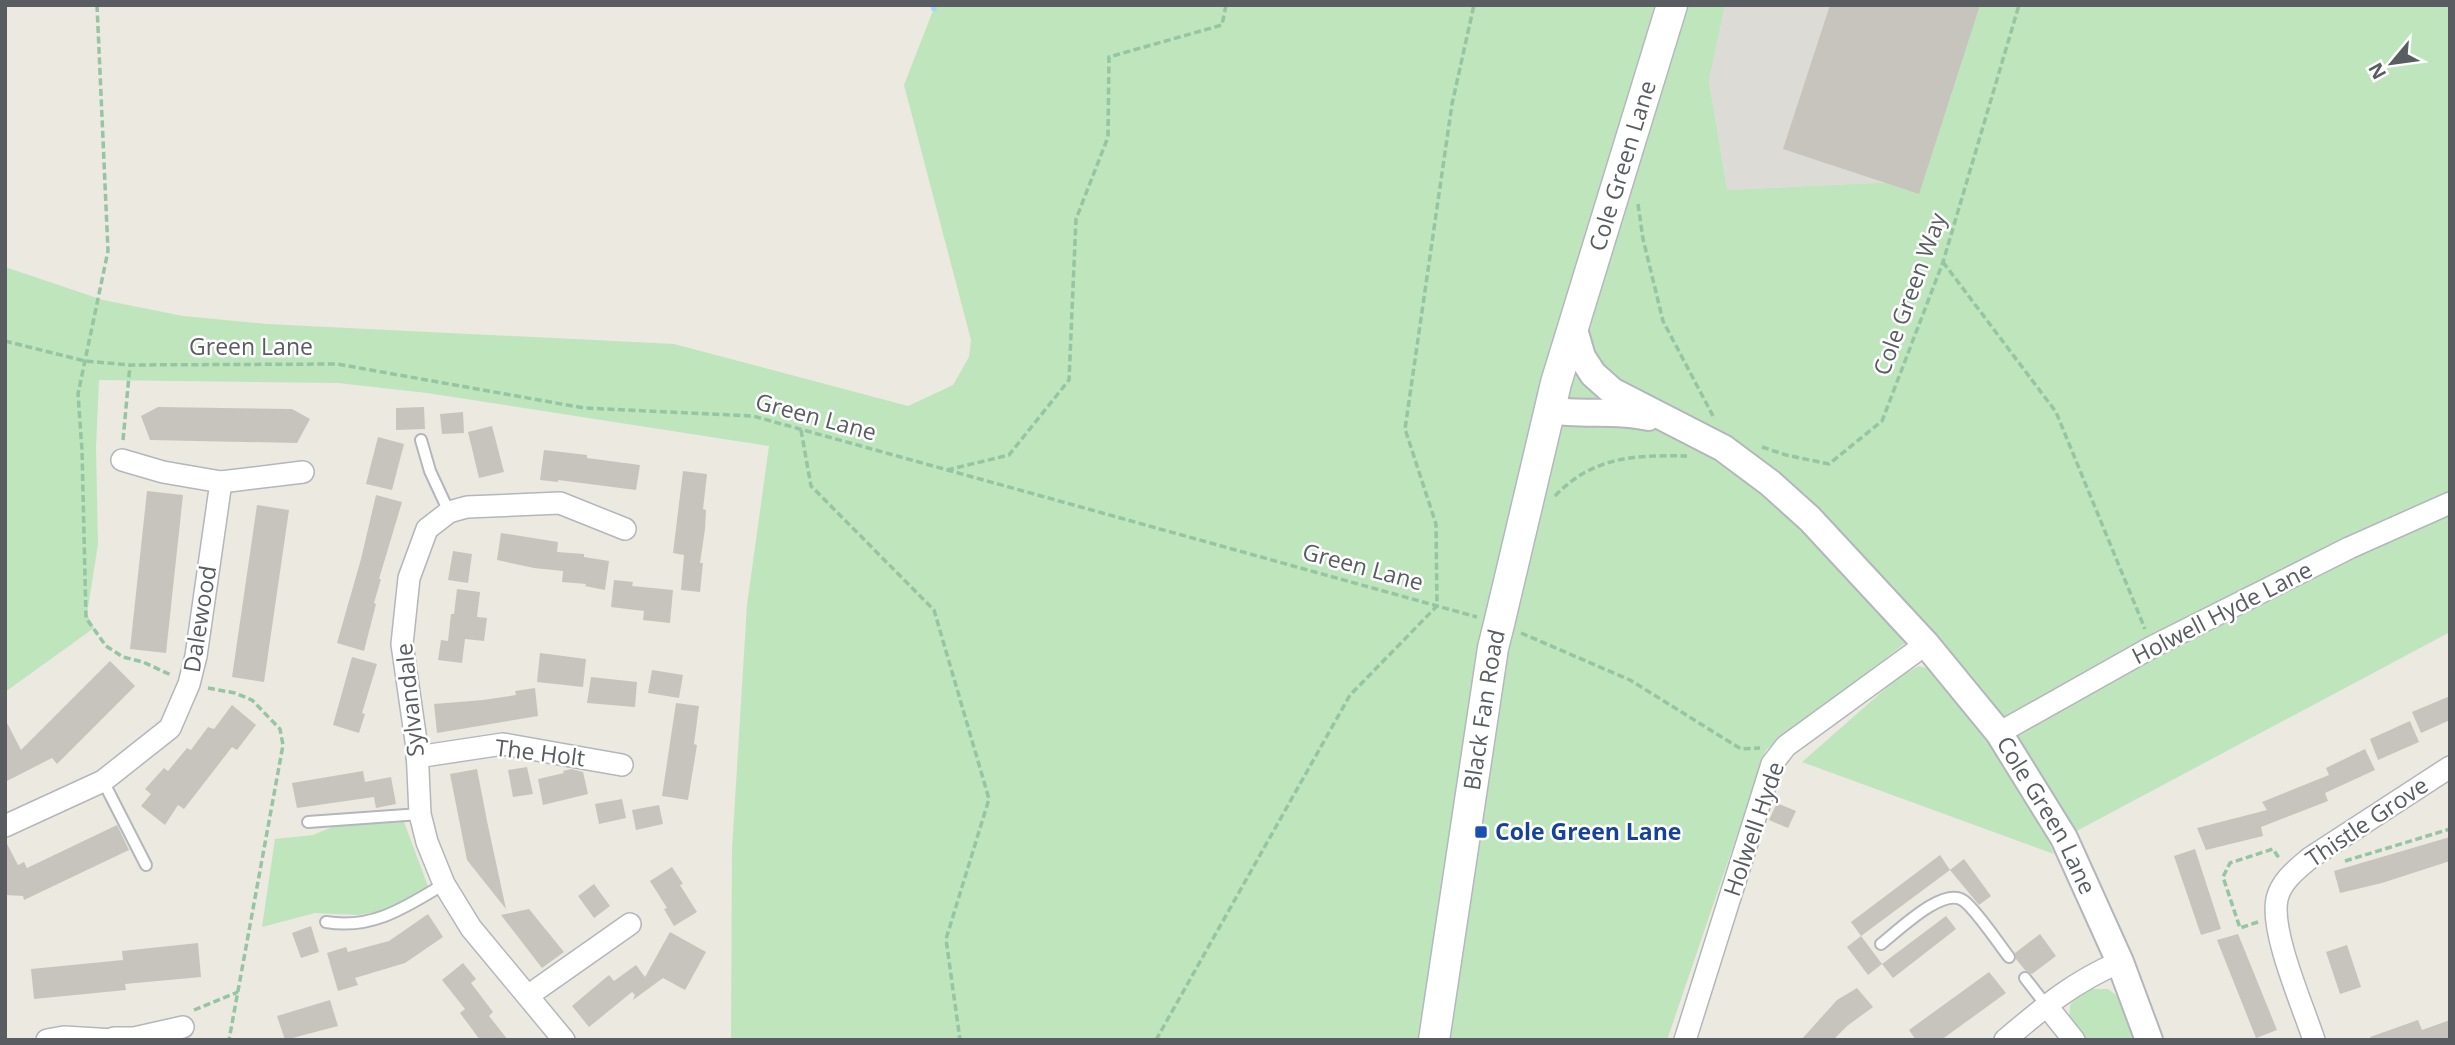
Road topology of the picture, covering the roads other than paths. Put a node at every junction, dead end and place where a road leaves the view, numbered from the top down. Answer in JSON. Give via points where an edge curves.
{"nodes":[{"id":1,"x":1672,"y":5,"type":"edge"},
{"id":2,"x":1573,"y":326,"type":"junction"},
{"id":3,"x":1553,"y":396,"type":"junction"},
{"id":4,"x":1680,"y":426,"type":"junction"},
{"id":5,"x":421,"y":440,"type":"dead end"},
{"id":6,"x":122,"y":460,"type":"road end"},
{"id":7,"x":303,"y":471,"type":"dead end"},
{"id":8,"x":221,"y":482,"type":"junction"},
{"id":9,"x":2450,"y":503,"type":"edge"},
{"id":10,"x":449,"y":512,"type":"junction"},
{"id":11,"x":625,"y":529,"type":"dead end"},
{"id":12,"x":1926,"y":644,"type":"junction"},
{"id":13,"x":1999,"y":733,"type":"junction"},
{"id":14,"x":417,"y":757,"type":"junction"},
{"id":15,"x":622,"y":765,"type":"dead end"},
{"id":16,"x":2450,"y":767,"type":"edge"},
{"id":17,"x":103,"y":781,"type":"junction"},
{"id":18,"x":420,"y":814,"type":"junction"},
{"id":19,"x":308,"y":822,"type":"dead end"},
{"id":20,"x":5,"y":826,"type":"edge"},
{"id":21,"x":146,"y":865,"type":"dead end"},
{"id":22,"x":444,"y":884,"type":"junction"},
{"id":23,"x":326,"y":922,"type":"dead end"},
{"id":24,"x":631,"y":924,"type":"dead end"},
{"id":25,"x":1881,"y":944,"type":"dead end"},
{"id":26,"x":2009,"y":957,"type":"dead end"},
{"id":27,"x":2120,"y":962,"type":"junction"},
{"id":28,"x":2025,"y":978,"type":"dead end"},
{"id":29,"x":528,"y":995,"type":"junction"},
{"id":30,"x":2046,"y":1005,"type":"junction"},
{"id":31,"x":183,"y":1027,"type":"road end"},
{"id":32,"x":114,"y":1039,"type":"edge"},
{"id":33,"x":47,"y":1040,"type":"edge"},
{"id":34,"x":564,"y":1040,"type":"edge"},
{"id":35,"x":1434,"y":1040,"type":"edge"},
{"id":36,"x":1685,"y":1040,"type":"edge"},
{"id":37,"x":2005,"y":1040,"type":"edge"},
{"id":38,"x":2074,"y":1040,"type":"edge"},
{"id":39,"x":2149,"y":1040,"type":"edge"},
{"id":40,"x":2314,"y":1040,"type":"edge"}],
"edges":[{"from":1,"to":2,"type":"main road","name":"Cole Green Lane"},
{"from":2,"to":3,"type":"main road","name":"Cole Green Lane"},
{"from":2,"to":4,"type":"street","name":"Cole Green Lane","via":[[1582,357],[1593,374],[1612,391]]},
{"from":3,"to":4,"type":"street","name":"Cole Green Lane","via":[[1576,414],[1633,414]]},
{"from":3,"to":35,"type":"main road","name":"Black Fan Road","via":[[1493,648]]},
{"from":4,"to":12,"type":"street","name":"Cole Green Lane","via":[[1723,448],[1770,483],[1810,519]]},
{"from":5,"to":10,"type":"lane"},
{"from":6,"to":8,"type":"street"},
{"from":7,"to":8,"type":"street"},
{"from":8,"to":17,"type":"street","name":"Dalewood","via":[[189,684],[170,728]]},
{"from":9,"to":13,"type":"street","name":"Holwell Hyde Lane","via":[[2152,647]]},
{"from":10,"to":11,"type":"street","via":[[467,507],[560,503]]},
{"from":10,"to":14,"type":"street","name":"Sylvandale","via":[[427,529],[409,578],[402,645]]},
{"from":12,"to":13,"type":"street","name":"Cole Green Lane"},
{"from":12,"to":36,"type":"street","name":"Holwell Hyde","via":[[1786,746],[1772,764]]},
{"from":13,"to":27,"type":"street","name":"Cole Green Lane","via":[[2064,838]]},
{"from":14,"to":15,"type":"street","name":"The Holt","via":[[503,744]]},
{"from":14,"to":18,"type":"street","name":"Sylvandale"},
{"from":16,"to":40,"type":"street","name":"Thistle Grove","via":[[2310,858],[2289,876],[2277,898],[2281,943]]},
{"from":17,"to":20,"type":"street","name":"Dalewood"},
{"from":17,"to":21,"type":"lane"},
{"from":18,"to":19,"type":"lane"},
{"from":18,"to":22,"type":"street","name":"Sylvandale"},
{"from":22,"to":23,"type":"lane","via":[[371,922]]},
{"from":22,"to":29,"type":"street","name":"Sylvandale","via":[[471,928]]},
{"from":24,"to":29,"type":"street"},
{"from":25,"to":26,"type":"lane","via":[[1936,901],[1950,897],[1963,900]]},
{"from":27,"to":30,"type":"street","via":[[2087,976]]},
{"from":27,"to":39,"type":"street","name":"Cole Green Lane"},
{"from":28,"to":30,"type":"lane"},
{"from":29,"to":34,"type":"street","name":"Sylvandale"},
{"from":30,"to":37,"type":"street"},
{"from":30,"to":38,"type":"street"},
{"from":31,"to":32,"type":"street"},
{"from":32,"to":33,"type":"street"}]}
